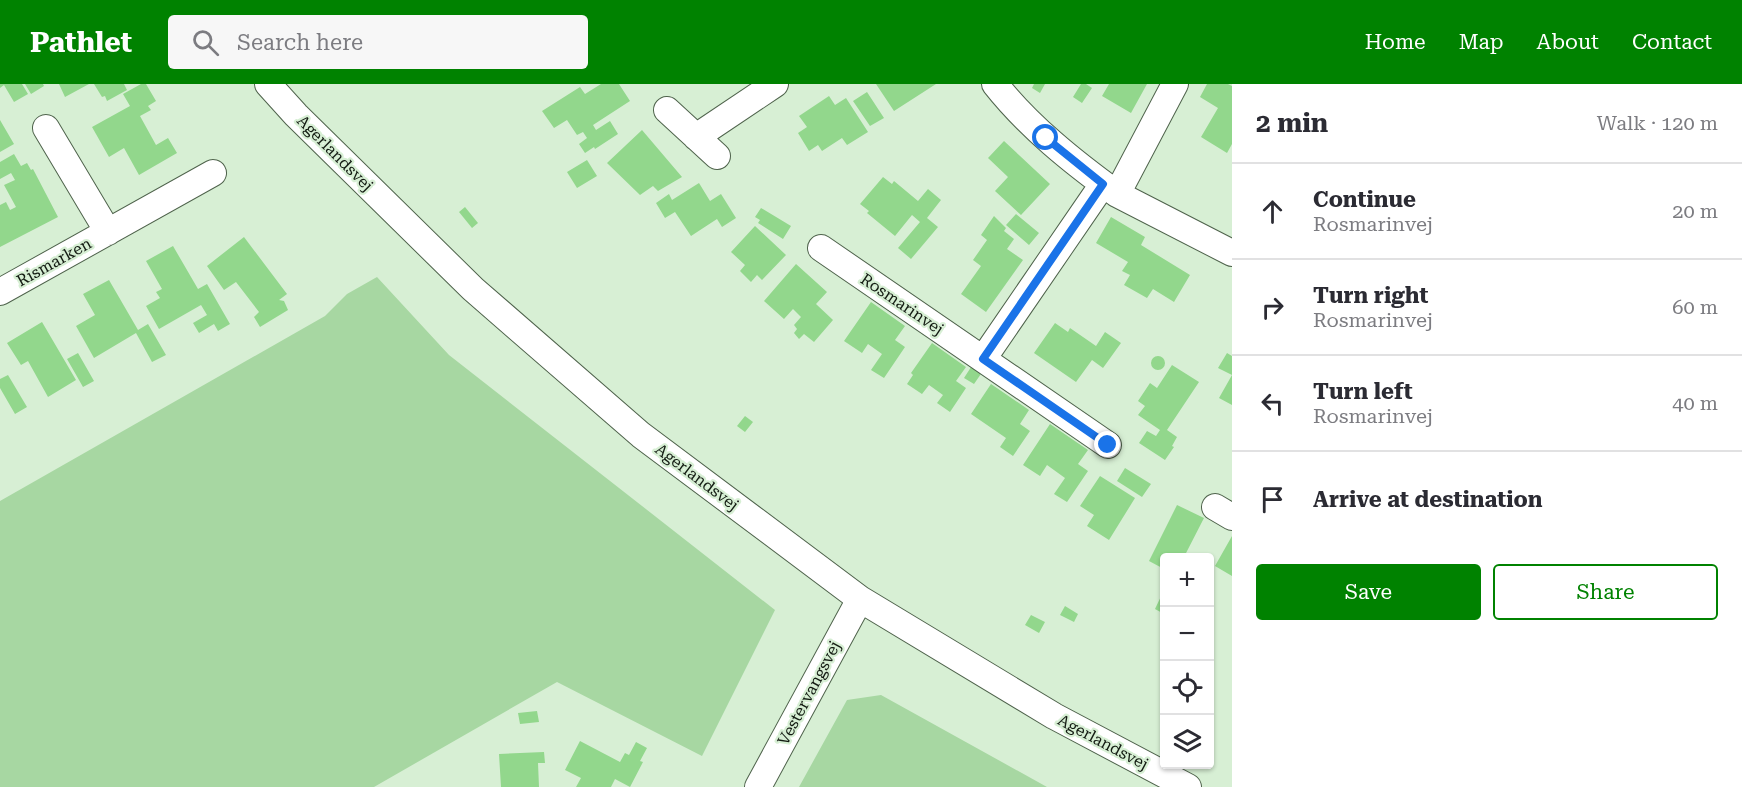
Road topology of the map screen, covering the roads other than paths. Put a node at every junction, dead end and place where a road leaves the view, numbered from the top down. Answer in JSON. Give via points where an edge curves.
{"nodes":[{"id":1,"x":268,"y":84,"type":"edge"},
{"id":2,"x":775,"y":84,"type":"edge"},
{"id":3,"x":995,"y":84,"type":"edge"},
{"id":4,"x":1175,"y":84,"type":"edge"},
{"id":5,"x":667,"y":110,"type":"dead end"},
{"id":6,"x":46,"y":128,"type":"dead end"},
{"id":7,"x":696,"y":137,"type":"junction"},
{"id":8,"x":717,"y":156,"type":"dead end"},
{"id":9,"x":213,"y":173,"type":"dead end"},
{"id":10,"x":1110,"y":189,"type":"junction"},
{"id":11,"x":108,"y":232,"type":"junction"},
{"id":12,"x":821,"y":248,"type":"dead end"},
{"id":13,"x":1232,"y":253,"type":"edge"},
{"id":14,"x":0,"y":292,"type":"edge"},
{"id":15,"x":983,"y":359,"type":"junction"},
{"id":16,"x":1108,"y":445,"type":"dead end"},
{"id":17,"x":860,"y":599,"type":"junction"},
{"id":18,"x":758,"y":787,"type":"edge"},
{"id":19,"x":1188,"y":787,"type":"edge"}],
"edges":[{"from":1,"to":17,"type":"street","name":"Agerlandsvej","via":[[491,304],[641,435]]},
{"from":2,"to":7,"type":"street"},
{"from":3,"to":10,"type":"street","via":[[1046,138]]},
{"from":4,"to":10,"type":"street"},
{"from":5,"to":7,"type":"street"},
{"from":6,"to":11,"type":"street","name":"Rismarken"},
{"from":7,"to":8,"type":"street"},
{"from":9,"to":11,"type":"street","name":"Rismarken"},
{"from":10,"to":13,"type":"street"},
{"from":10,"to":15,"type":"street"},
{"from":11,"to":14,"type":"street","name":"Rismarken"},
{"from":12,"to":15,"type":"street","name":"Rosmarinvej"},
{"from":15,"to":16,"type":"street","name":"Rosmarinvej"},
{"from":17,"to":18,"type":"street","name":"Vestervangsvej"},
{"from":17,"to":19,"type":"street","name":"Agerlandsvej","via":[[1054,716]]}]}
